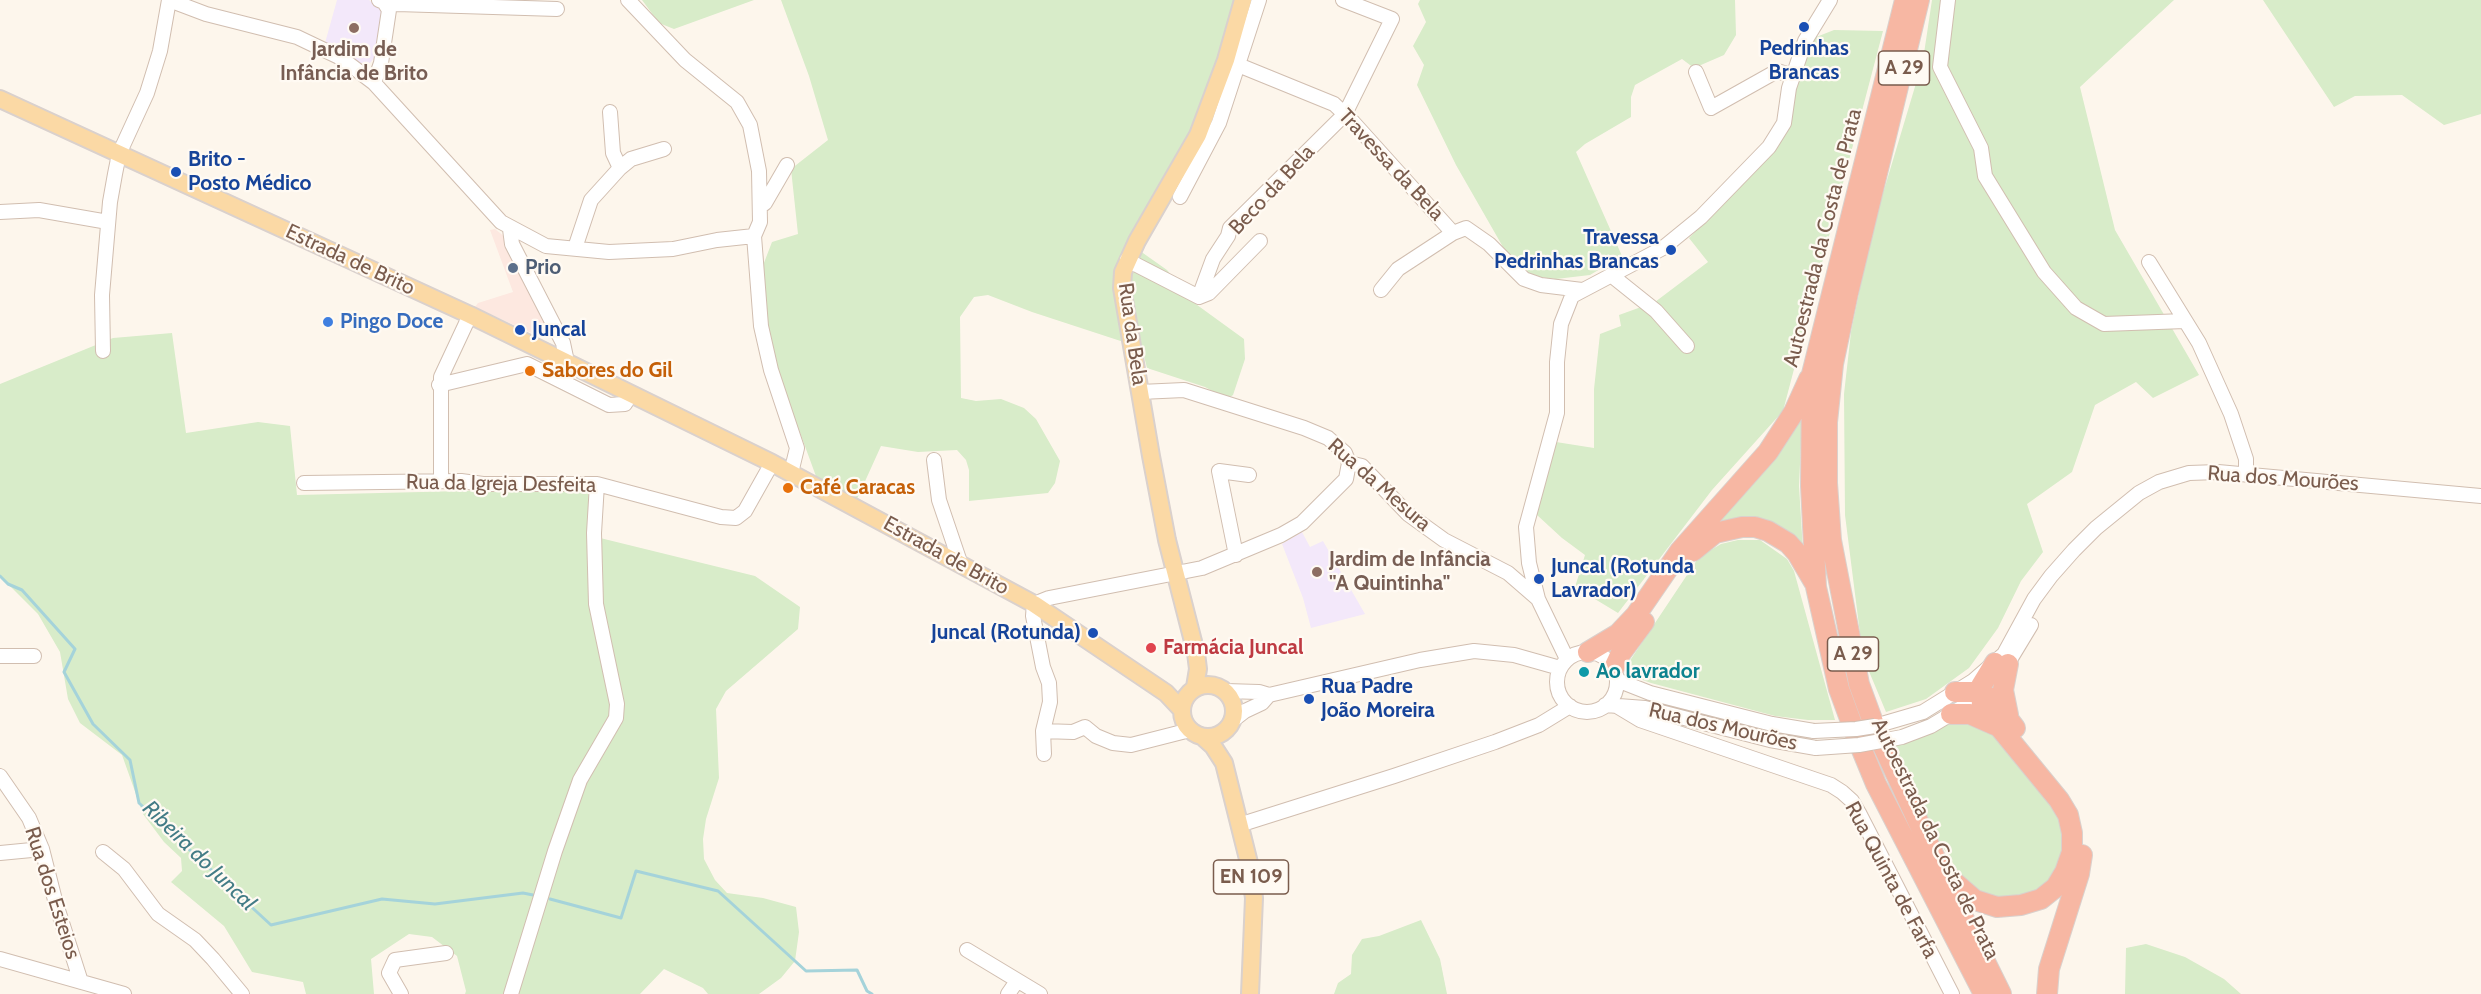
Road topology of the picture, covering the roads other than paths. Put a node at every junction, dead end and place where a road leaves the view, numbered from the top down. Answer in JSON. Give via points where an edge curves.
{"nodes":[{"id":1,"x":169,"y":0,"type":"edge"},
{"id":2,"x":628,"y":0,"type":"edge"},
{"id":3,"x":1243,"y":0,"type":"edge"},
{"id":4,"x":1259,"y":0,"type":"edge"},
{"id":5,"x":1343,"y":0,"type":"edge"},
{"id":6,"x":1830,"y":0,"type":"edge"},
{"id":7,"x":1905,"y":0,"type":"edge"},
{"id":8,"x":1919,"y":0,"type":"edge"},
{"id":9,"x":1948,"y":0,"type":"edge"},
{"id":10,"x":383,"y":3,"type":"edge"},
{"id":11,"x":557,"y":9,"type":"dead end"},
{"id":12,"x":1232,"y":63,"type":"junction"},
{"id":13,"x":1696,"y":72,"type":"dead end"},
{"id":14,"x":1793,"y":76,"type":"junction"},
{"id":15,"x":374,"y":83,"type":"junction"},
{"id":16,"x":0,"y":99,"type":"edge"},
{"id":17,"x":610,"y":112,"type":"dead end"},
{"id":18,"x":1345,"y":114,"type":"junction"},
{"id":19,"x":664,"y":149,"type":"dead end"},
{"id":20,"x":119,"y":154,"type":"junction"},
{"id":21,"x":787,"y":165,"type":"dead end"},
{"id":22,"x":620,"y":168,"type":"junction"},
{"id":23,"x":1180,"y":197,"type":"dead end"},
{"id":24,"x":761,"y":206,"type":"junction"},
{"id":25,"x":0,"y":213,"type":"edge"},
{"id":26,"x":108,"y":222,"type":"junction"},
{"id":27,"x":510,"y":229,"type":"junction"},
{"id":28,"x":1453,"y":233,"type":"junction"},
{"id":29,"x":754,"y":236,"type":"junction"},
{"id":30,"x":1260,"y":241,"type":"dead end"},
{"id":31,"x":575,"y":248,"type":"junction"},
{"id":32,"x":1127,"y":260,"type":"junction"},
{"id":33,"x":2149,"y":262,"type":"dead end"},
{"id":34,"x":1611,"y":275,"type":"junction"},
{"id":35,"x":1381,"y":290,"type":"dead end"},
{"id":36,"x":1582,"y":290,"type":"junction"},
{"id":37,"x":1199,"y":297,"type":"junction"},
{"id":38,"x":470,"y":315,"type":"junction"},
{"id":39,"x":2185,"y":321,"type":"junction"},
{"id":40,"x":1687,"y":346,"type":"dead end"},
{"id":41,"x":103,"y":351,"type":"dead end"},
{"id":42,"x":567,"y":362,"type":"junction"},
{"id":43,"x":1812,"y":374,"type":"junction"},
{"id":44,"x":439,"y":386,"type":"junction"},
{"id":45,"x":1140,"y":392,"type":"junction"},
{"id":46,"x":631,"y":394,"type":"junction"},
{"id":47,"x":934,"y":460,"type":"dead end"},
{"id":48,"x":772,"y":463,"type":"junction"},
{"id":49,"x":1349,"y":463,"type":"junction"},
{"id":50,"x":791,"y":473,"type":"junction"},
{"id":51,"x":2246,"y":473,"type":"junction"},
{"id":52,"x":1250,"y":475,"type":"dead end"},
{"id":53,"x":441,"y":481,"type":"junction"},
{"id":54,"x":304,"y":483,"type":"dead end"},
{"id":55,"x":597,"y":484,"type":"junction"},
{"id":56,"x":2481,"y":496,"type":"edge"},
{"id":57,"x":1236,"y":555,"type":"junction"},
{"id":58,"x":960,"y":562,"type":"junction"},
{"id":59,"x":1529,"y":563,"type":"junction"},
{"id":60,"x":1508,"y":573,"type":"junction"},
{"id":61,"x":1177,"y":574,"type":"junction"},
{"id":62,"x":1816,"y":587,"type":"junction"},
{"id":63,"x":1538,"y":599,"type":"junction"},
{"id":64,"x":1034,"y":604,"type":"junction"},
{"id":65,"x":1588,"y":652,"type":"junction"},
{"id":66,"x":1196,"y":653,"type":"junction"},
{"id":67,"x":0,"y":656,"type":"edge"},
{"id":68,"x":34,"y":656,"type":"dead end"},
{"id":69,"x":1564,"y":663,"type":"junction"},
{"id":70,"x":2001,"y":664,"type":"junction"},
{"id":71,"x":1616,"y":674,"type":"junction"},
{"id":72,"x":1222,"y":689,"type":"junction"},
{"id":73,"x":1191,"y":690,"type":"junction"},
{"id":74,"x":1955,"y":692,"type":"junction"},
{"id":75,"x":1166,"y":693,"type":"junction"},
{"id":76,"x":1981,"y":694,"type":"junction"},
{"id":77,"x":1269,"y":695,"type":"junction"},
{"id":78,"x":1610,"y":705,"type":"junction"},
{"id":79,"x":1569,"y":706,"type":"junction"},
{"id":80,"x":1951,"y":714,"type":"junction"},
{"id":81,"x":1189,"y":723,"type":"junction"},
{"id":82,"x":2005,"y":724,"type":"junction"},
{"id":83,"x":1230,"y":725,"type":"junction"},
{"id":84,"x":1043,"y":731,"type":"junction"},
{"id":85,"x":1044,"y":754,"type":"dead end"},
{"id":86,"x":1224,"y":763,"type":"junction"},
{"id":87,"x":0,"y":777,"type":"edge"},
{"id":88,"x":1239,"y":825,"type":"junction"},
{"id":89,"x":42,"y":849,"type":"junction"},
{"id":90,"x":103,"y":852,"type":"dead end"},
{"id":91,"x":0,"y":853,"type":"edge"},
{"id":92,"x":1941,"y":870,"type":"junction"},
{"id":93,"x":967,"y":950,"type":"dead end"},
{"id":94,"x":446,"y":953,"type":"dead end"},
{"id":95,"x":0,"y":959,"type":"edge"},
{"id":96,"x":1017,"y":981,"type":"junction"},
{"id":97,"x":81,"y":982,"type":"junction"},
{"id":98,"x":124,"y":994,"type":"edge"},
{"id":99,"x":242,"y":994,"type":"edge"},
{"id":100,"x":400,"y":994,"type":"edge"},
{"id":101,"x":511,"y":994,"type":"edge"},
{"id":102,"x":1008,"y":994,"type":"edge"},
{"id":103,"x":1040,"y":994,"type":"edge"},
{"id":104,"x":1250,"y":994,"type":"edge"},
{"id":105,"x":1952,"y":994,"type":"edge"},
{"id":106,"x":1984,"y":994,"type":"edge"},
{"id":107,"x":2001,"y":994,"type":"edge"},
{"id":108,"x":2047,"y":994,"type":"edge"}],
"edges":[{"from":1,"to":15,"type":"street","via":[[206,14],[297,37],[341,58]]},
{"from":1,"to":20,"type":"street","via":[[147,93]]},
{"from":2,"to":24,"type":"street","via":[[685,60],[737,102],[750,125]]},
{"from":3,"to":12,"type":"main road","name":"Rua da Bela"},
{"from":4,"to":12,"type":"street","name":"Rua da Bela"},
{"from":5,"to":18,"type":"street","name":"Beco da Bela","via":[[1392,19]]},
{"from":6,"to":14,"type":"street","via":[[1805,41]]},
{"from":7,"to":43,"type":"highway","name":"Autoestrada da Costa de Prata","number":"A 29"},
{"from":8,"to":92,"type":"highway","name":"Autoestrada da Costa de Prata","number":"A 29","via":[[1835,353],[1827,422],[1827,483],[1831,540],[1859,684],[1887,755]]},
{"from":9,"to":39,"type":"street","via":[[1940,67],[1981,148],[1985,176],[2044,272],[2076,308],[2104,324]]},
{"from":10,"to":11,"type":"street"},
{"from":10,"to":15,"type":"street","via":[[389,10]]},
{"from":12,"to":18,"type":"street","name":"Travessa da Bela","via":[[1334,104]]},
{"from":12,"to":23,"type":"street","name":"Rua da Bela","via":[[1219,123]]},
{"from":12,"to":32,"type":"main road","name":"Rua da Bela","via":[[1198,135]]},
{"from":13,"to":14,"type":"street","via":[[1711,108],[1777,71]]},
{"from":14,"to":34,"type":"street","via":[[1784,123],[1769,147],[1701,217],[1663,249]]},
{"from":15,"to":27,"type":"street"},
{"from":16,"to":20,"type":"main road","name":"Estrada de Brito","number":"EN 109"},
{"from":17,"to":22,"type":"street","via":[[614,153]]},
{"from":18,"to":28,"type":"street","name":"Travessa da Bela"},
{"from":18,"to":37,"type":"street","name":"Beco da Bela","via":[[1230,228]]},
{"from":19,"to":22,"type":"street","via":[[630,159]]},
{"from":20,"to":26,"type":"street"},
{"from":20,"to":38,"type":"main road","name":"Estrada de Brito","number":"EN 109"},
{"from":21,"to":24,"type":"street"},
{"from":22,"to":31,"type":"street","via":[[591,200]]},
{"from":24,"to":29,"type":"street"},
{"from":25,"to":26,"type":"street","via":[[39,210]]},
{"from":26,"to":41,"type":"street","via":[[102,295]]},
{"from":27,"to":31,"type":"street","via":[[546,246]]},
{"from":27,"to":42,"type":"street","via":[[512,244],[563,343]]},
{"from":28,"to":35,"type":"street","via":[[1398,269]]},
{"from":28,"to":36,"type":"street","via":[[1466,228],[1489,243],[1524,279]]},
{"from":29,"to":31,"type":"street","via":[[673,249],[609,252]]},
{"from":29,"to":50,"type":"street","via":[[761,326],[797,448]]},
{"from":30,"to":37,"type":"street","via":[[1209,293]]},
{"from":32,"to":37,"type":"street"},
{"from":32,"to":45,"type":"main road","name":"Rua da Bela","via":[[1122,288]]},
{"from":33,"to":39,"type":"street"},
{"from":34,"to":36,"type":"street"},
{"from":34,"to":40,"type":"street","via":[[1656,311]]},
{"from":36,"to":59,"type":"street","via":[[1572,296],[1561,324],[1557,413],[1526,527]]},
{"from":38,"to":42,"type":"main road","name":"Estrada de Brito","number":"EN 109"},
{"from":38,"to":44,"type":"street"},
{"from":39,"to":51,"type":"street","via":[[2231,414],[2246,459]]},
{"from":42,"to":46,"type":"main road","name":"Estrada de Brito","number":"EN 109"},
{"from":43,"to":62,"type":"highway","name":"Autoestrada da Costa de Prata","number":"A 29","via":[[1810,486]]},
{"from":43,"to":65,"type":"highway","via":[[1768,452],[1680,551],[1636,615],[1618,634]]},
{"from":44,"to":46,"type":"street","via":[[528,364],[609,405],[625,404]]},
{"from":44,"to":53,"type":"street"},
{"from":45,"to":49,"type":"street","name":"Rua da Mesura","via":[[1184,390],[1304,428],[1328,438],[1345,453]]},
{"from":45,"to":61,"type":"main road","name":"Rua da Bela","via":[[1167,540]]},
{"from":46,"to":48,"type":"main road","name":"Estrada de Brito","number":"EN 109"},
{"from":47,"to":58,"type":"street","via":[[939,500]]},
{"from":48,"to":50,"type":"main road","name":"Estrada de Brito","number":"EN 109"},
{"from":48,"to":55,"type":"street","name":"Rua da Igreja Desfeita","via":[[745,511],[736,518]]},
{"from":49,"to":57,"type":"street","via":[[1346,479],[1302,523]]},
{"from":49,"to":60,"type":"street","name":"Rua da Mesura","via":[[1362,465],[1408,514],[1444,540]]},
{"from":50,"to":58,"type":"main road","name":"Estrada de Brito","number":"EN 109"},
{"from":51,"to":56,"type":"street","name":"Rua dos Mourões"},
{"from":51,"to":70,"type":"street","name":"Rua dos Mourões","via":[[2189,473],[2159,482],[2133,498],[2074,550]]},
{"from":52,"to":57,"type":"street","via":[[1219,471]]},
{"from":53,"to":54,"type":"street","name":"Rua da Igreja Desfeita"},
{"from":53,"to":55,"type":"street","name":"Rua da Igreja Desfeita"},
{"from":55,"to":101,"type":"street","via":[[596,604],[617,704],[616,718],[580,780]]},
{"from":57,"to":61,"type":"street"},
{"from":58,"to":64,"type":"main road","name":"Estrada de Brito","number":"EN 109"},
{"from":59,"to":60,"type":"street","via":[[1520,571]]},
{"from":59,"to":63,"type":"street"},
{"from":60,"to":63,"type":"street","name":"Rua da Mesura"},
{"from":61,"to":64,"type":"street"},
{"from":61,"to":66,"type":"main road","name":"Rua da Bela"},
{"from":62,"to":71,"type":"highway","via":[[1797,553],[1780,537],[1755,527],[1715,533],[1695,549],[1621,653]]},
{"from":62,"to":106,"type":"highway","name":"Autoestrada da Costa de Prata","number":"A 29","via":[[1839,689],[1857,738],[1876,784]]},
{"from":63,"to":69,"type":"street"},
{"from":64,"to":75,"type":"main road","name":"Estrada de Brito","number":"EN 109"},
{"from":64,"to":84,"type":"street","via":[[1050,702]]},
{"from":65,"to":69,"type":"street"},
{"from":65,"to":71,"type":"street","via":[[1600,655]]},
{"from":66,"to":72,"type":"main road","name":"Rua da Bela"},
{"from":66,"to":73,"type":"main road","name":"Rua da Bela","via":[[1198,669]]},
{"from":67,"to":68,"type":"street"},
{"from":69,"to":77,"type":"street","via":[[1497,652],[1453,653]]},
{"from":69,"to":79,"type":"street","via":[[1557,678],[1558,689]]},
{"from":70,"to":74,"type":"street","name":"Rua dos Mourões"},
{"from":70,"to":76,"type":"highway","via":[[1984,680]]},
{"from":70,"to":82,"type":"highway"},
{"from":71,"to":74,"type":"street","name":"Rua dos Mourões","bridge":true,"via":[[1638,690],[1814,731],[1856,729],[1923,712]]},
{"from":71,"to":78,"type":"street"},
{"from":72,"to":73,"type":"main road","via":[[1210,684]]},
{"from":72,"to":77,"type":"street"},
{"from":72,"to":83,"type":"main road","number":"EN 109","via":[[1234,705]]},
{"from":73,"to":75,"type":"main road"},
{"from":73,"to":81,"type":"main road"},
{"from":74,"to":76,"type":"highway"},
{"from":75,"to":81,"type":"main road","name":"Estrada de Brito","number":"EN 109"},
{"from":76,"to":80,"type":"street","name":"Rua dos Mourões"},
{"from":76,"to":82,"type":"highway","via":[[1993,699]]},
{"from":77,"to":83,"type":"street"},
{"from":78,"to":79,"type":"street","via":[[1590,712]]},
{"from":78,"to":80,"type":"street","name":"Rua dos Mourões","bridge":true,"via":[[1645,708],[1816,748],[1902,737]]},
{"from":78,"to":105,"type":"street","name":"Rua Quinta de Farfa","via":[[1640,720],[1842,792],[1859,813]]},
{"from":79,"to":88,"type":"street","via":[[1539,725],[1495,742]]},
{"from":80,"to":82,"type":"highway"},
{"from":81,"to":83,"type":"main road","via":[[1221,734]]},
{"from":81,"to":84,"type":"street","via":[[1131,746],[1113,743],[1085,727],[1073,732]]},
{"from":81,"to":86,"type":"main road","number":"EN 109"},
{"from":82,"to":92,"type":"highway","via":[[2068,815],[2072,852],[2065,872],[2056,887],[2041,899],[1997,907],[1975,900]]},
{"from":82,"to":108,"type":"highway","via":[[2074,803],[2083,821],[2079,874],[2049,969]]},
{"from":83,"to":86,"type":"main road","number":"EN 109"},
{"from":84,"to":85,"type":"street"},
{"from":86,"to":88,"type":"main road","number":"EN 109"},
{"from":87,"to":89,"type":"street","name":"Rua dos Esteios","via":[[29,818]]},
{"from":88,"to":104,"type":"main road","number":"EN 109","via":[[1254,898]]},
{"from":89,"to":91,"type":"street"},
{"from":89,"to":97,"type":"street","name":"Rua dos Esteios"},
{"from":90,"to":99,"type":"street","via":[[124,869],[158,914],[195,940]]},
{"from":92,"to":107,"type":"highway","name":"Autoestrada da Costa de Prata","number":"A 29"},
{"from":93,"to":96,"type":"street"},
{"from":94,"to":100,"type":"street","via":[[395,960],[389,973]]},
{"from":95,"to":97,"type":"street"},
{"from":96,"to":102,"type":"street"},
{"from":96,"to":103,"type":"street"},
{"from":97,"to":98,"type":"street"}]}
